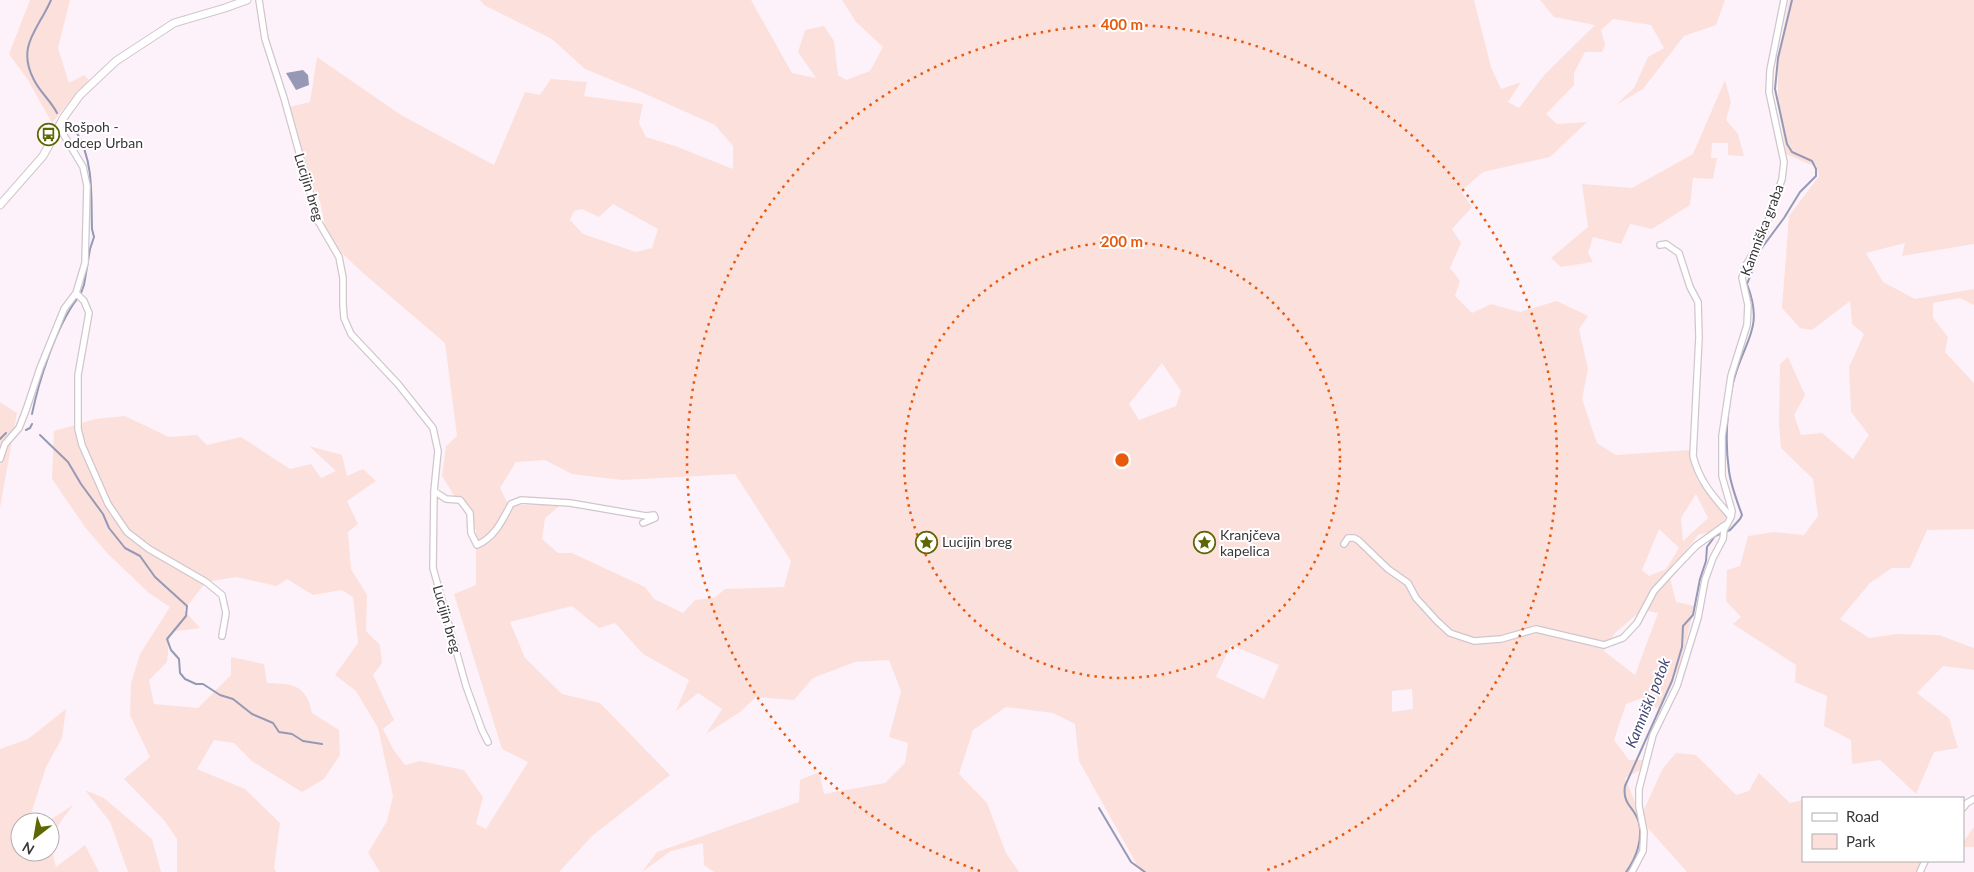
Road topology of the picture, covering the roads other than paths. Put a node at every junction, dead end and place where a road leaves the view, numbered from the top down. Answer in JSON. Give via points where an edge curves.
{"nodes":[{"id":1,"x":247,"y":0,"type":"edge"},
{"id":2,"x":259,"y":0,"type":"edge"},
{"id":3,"x":1784,"y":0,"type":"edge"},
{"id":4,"x":59,"y":127,"type":"junction"},
{"id":5,"x":0,"y":205,"type":"edge"},
{"id":6,"x":1660,"y":245,"type":"dead end"},
{"id":7,"x":76,"y":293,"type":"junction"},
{"id":8,"x":0,"y":459,"type":"edge"},
{"id":9,"x":434,"y":491,"type":"junction"},
{"id":10,"x":1731,"y":518,"type":"junction"},
{"id":11,"x":643,"y":523,"type":"dead end"},
{"id":12,"x":1725,"y":527,"type":"junction"},
{"id":13,"x":1344,"y":544,"type":"dead end"},
{"id":14,"x":222,"y":636,"type":"dead end"},
{"id":15,"x":488,"y":742,"type":"dead end"},
{"id":16,"x":1974,"y":799,"type":"edge"},
{"id":17,"x":1964,"y":807,"type":"edge"},
{"id":18,"x":1632,"y":872,"type":"edge"}],
"edges":[{"from":1,"to":4,"type":"street","via":[[174,23],[116,60],[88,86]]},
{"from":2,"to":9,"type":"street","name":"Lucijin breg","via":[[266,40],[315,213],[339,257],[344,318],[351,334],[398,384],[433,428],[438,452]]},
{"from":3,"to":10,"type":"street","name":"Kamniška graba","via":[[1770,70],[1769,92],[1784,162],[1782,180],[1762,239],[1742,278],[1748,305],[1747,325],[1731,376],[1722,436],[1722,476]]},
{"from":4,"to":5,"type":"street","via":[[43,156]]},
{"from":4,"to":7,"type":"street","via":[[83,167],[87,186],[84,263]]},
{"from":6,"to":10,"type":"street","via":[[1666,244],[1680,253],[1690,288],[1698,302],[1693,456],[1705,487]]},
{"from":7,"to":8,"type":"street","via":[[64,309],[26,410],[17,430],[5,444]]},
{"from":7,"to":14,"type":"street","via":[[89,313],[78,376],[78,429],[82,445],[108,504],[126,532],[222,595],[226,613]]},
{"from":9,"to":11,"type":"street","via":[[446,499],[460,500],[470,513],[471,533],[477,545],[487,541],[512,504],[521,500],[570,503],[654,515],[655,518]]},
{"from":9,"to":15,"type":"street","name":"Lucijin breg","via":[[432,568],[466,686]]},
{"from":10,"to":12,"type":"street"},
{"from":12,"to":13,"type":"street","via":[[1696,546],[1675,568],[1654,591],[1637,623],[1623,638],[1604,645],[1536,629],[1502,639],[1474,641],[1450,633],[1416,598],[1408,583],[1358,540],[1348,538]]},
{"from":12,"to":18,"type":"street","via":[[1708,573],[1698,618],[1676,686],[1652,735],[1639,788],[1643,851]]},
{"from":16,"to":17,"type":"street"}]}
